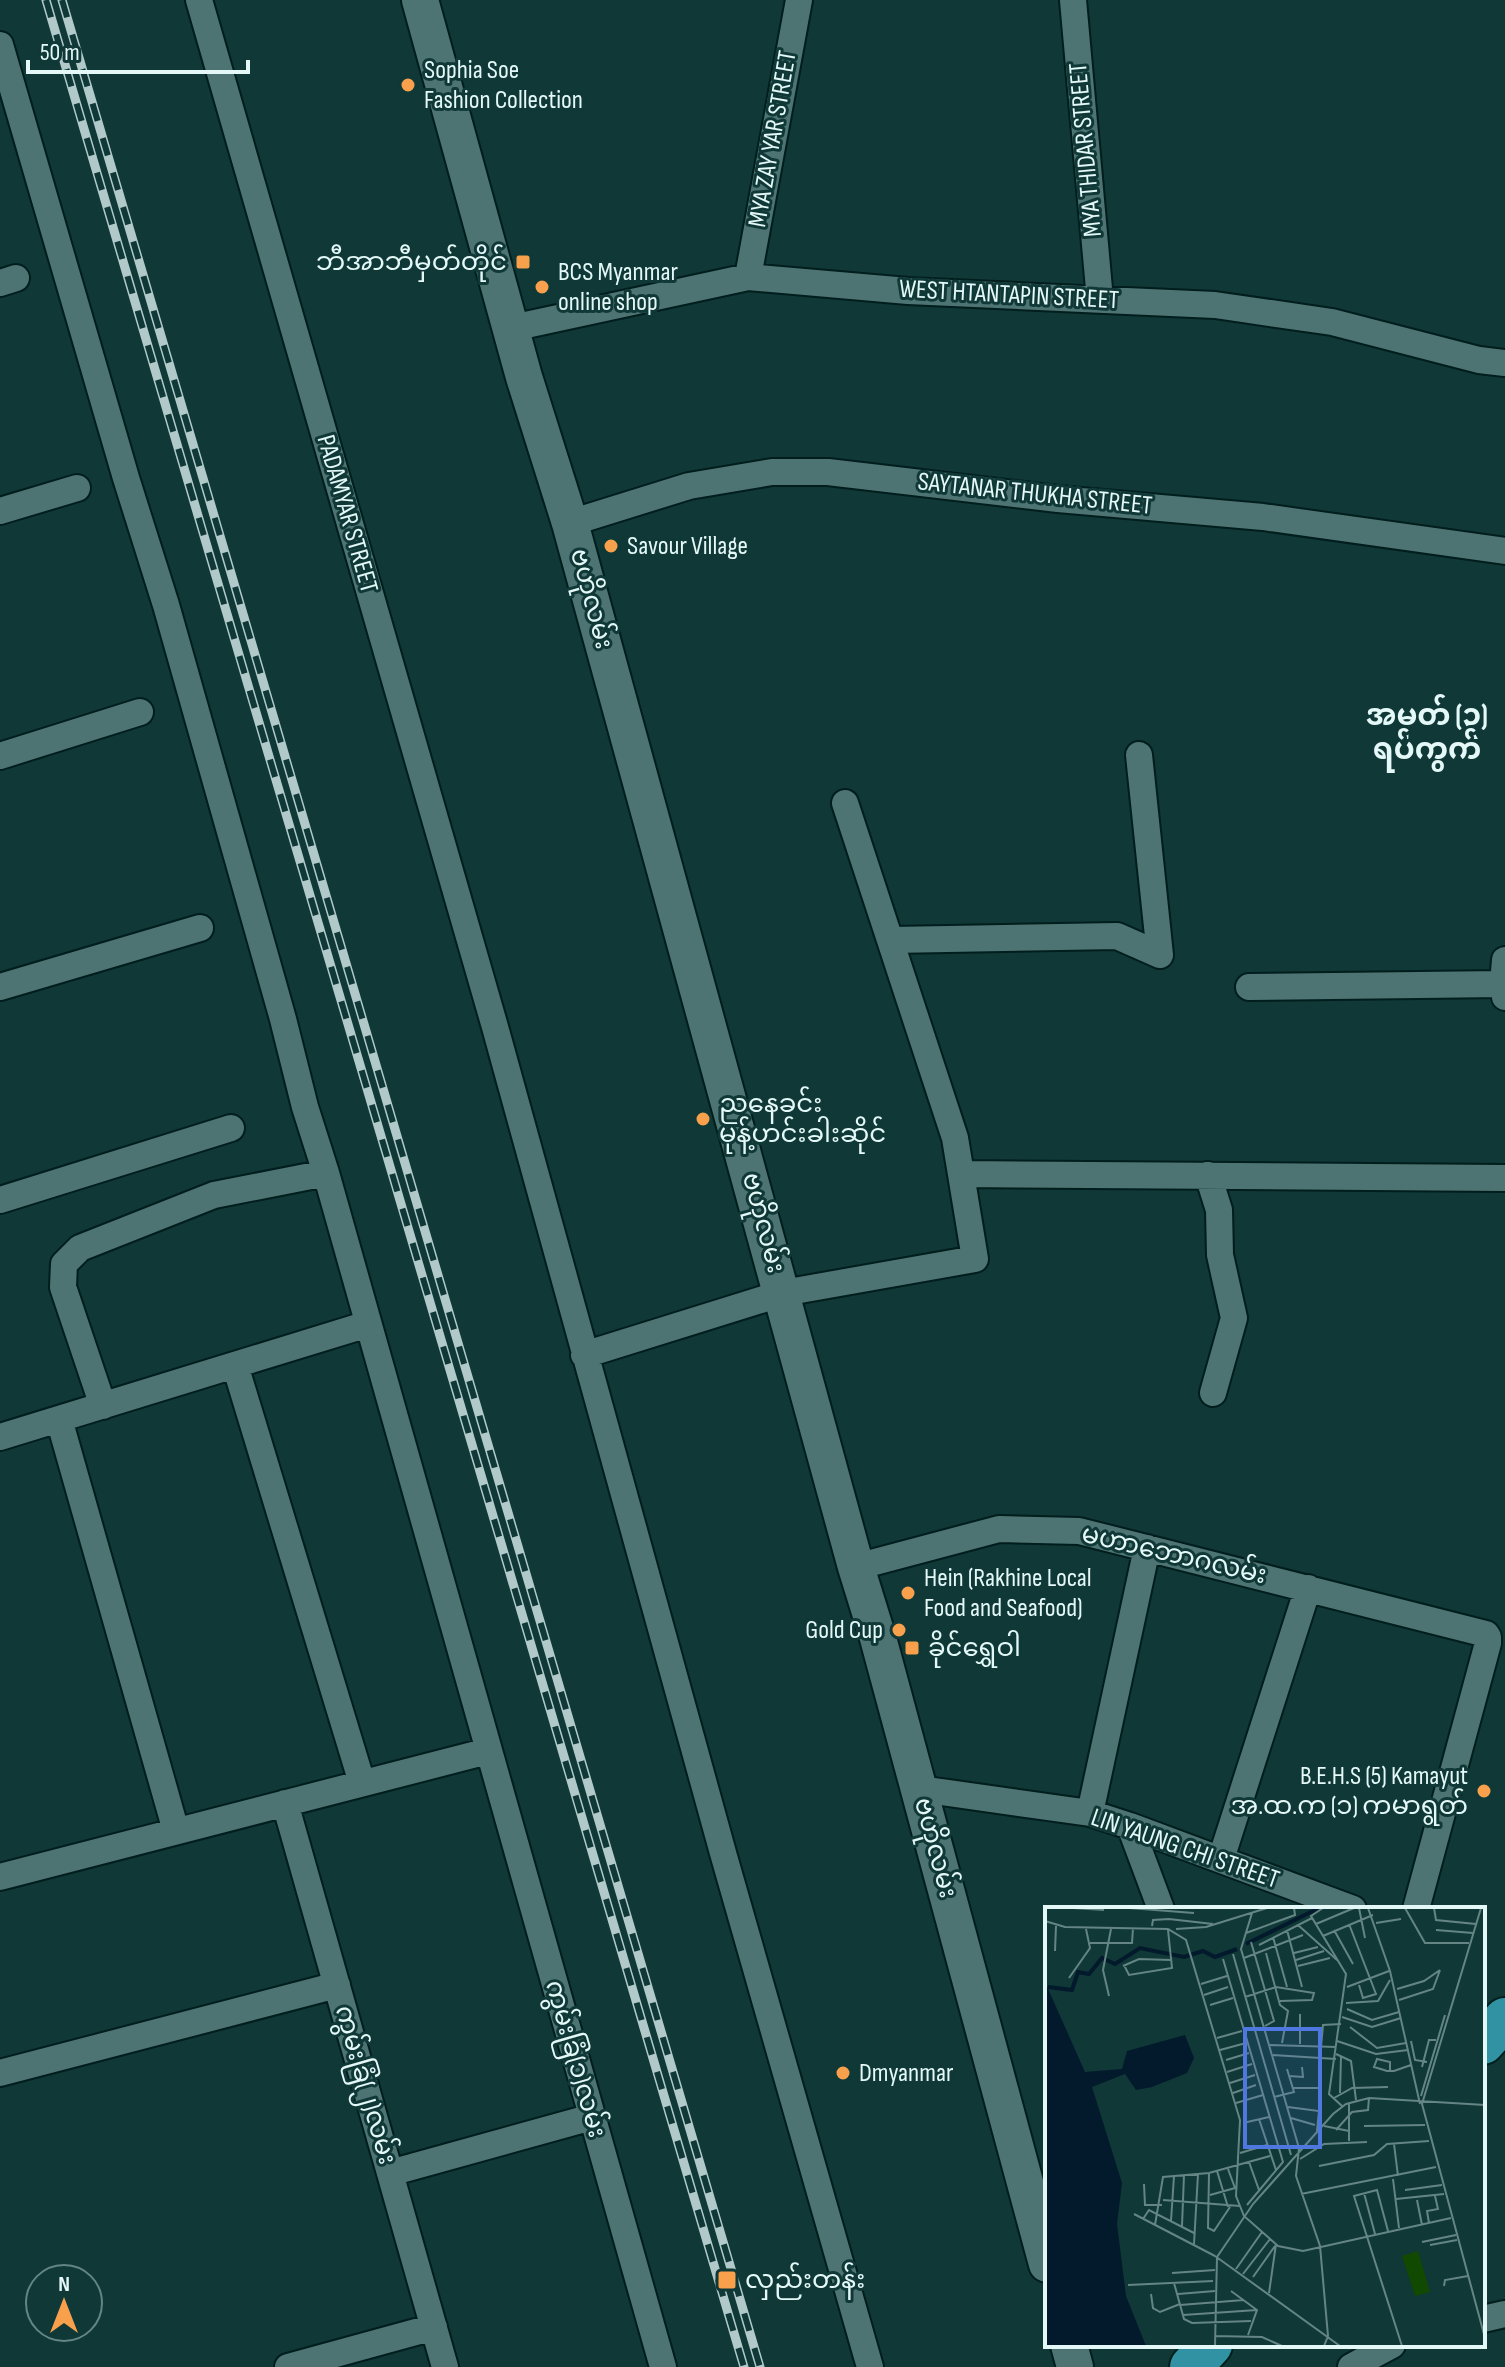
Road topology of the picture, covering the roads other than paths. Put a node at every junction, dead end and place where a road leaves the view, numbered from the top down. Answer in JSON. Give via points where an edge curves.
{"nodes":[{"id":1,"x":199,"y":0,"type":"edge"},
{"id":2,"x":420,"y":0,"type":"edge"},
{"id":3,"x":799,"y":0,"type":"edge"},
{"id":4,"x":1073,"y":0,"type":"edge"},
{"id":5,"x":0,"y":45,"type":"edge"},
{"id":6,"x":748,"y":277,"type":"junction"},
{"id":7,"x":1100,"y":300,"type":"junction"},
{"id":8,"x":512,"y":328,"type":"junction"},
{"id":9,"x":1505,"y":363,"type":"edge"},
{"id":10,"x":77,"y":488,"type":"dead end"},
{"id":11,"x":0,"y":511,"type":"edge"},
{"id":12,"x":570,"y":523,"type":"junction"},
{"id":13,"x":1505,"y":551,"type":"edge"},
{"id":14,"x":140,"y":712,"type":"dead end"},
{"id":15,"x":1139,"y":755,"type":"dead end"},
{"id":16,"x":0,"y":756,"type":"edge"},
{"id":17,"x":845,"y":803,"type":"dead end"},
{"id":18,"x":200,"y":928,"type":"dead end"},
{"id":19,"x":891,"y":940,"type":"junction"},
{"id":20,"x":1504,"y":980,"type":"edge"},
{"id":21,"x":0,"y":987,"type":"edge"},
{"id":22,"x":1249,"y":987,"type":"dead end"},
{"id":23,"x":231,"y":1128,"type":"dead end"},
{"id":24,"x":326,"y":1173,"type":"junction"},
{"id":25,"x":961,"y":1174,"type":"junction"},
{"id":26,"x":1208,"y":1175,"type":"junction"},
{"id":27,"x":1505,"y":1178,"type":"edge"},
{"id":28,"x":0,"y":1200,"type":"edge"},
{"id":29,"x":783,"y":1293,"type":"junction"},
{"id":30,"x":368,"y":1324,"type":"junction"},
{"id":31,"x":584,"y":1355,"type":"junction"},
{"id":32,"x":235,"y":1365,"type":"junction"},
{"id":33,"x":1213,"y":1393,"type":"dead end"},
{"id":34,"x":103,"y":1406,"type":"junction"},
{"id":35,"x":59,"y":1419,"type":"junction"},
{"id":36,"x":0,"y":1437,"type":"edge"},
{"id":37,"x":1147,"y":1548,"type":"junction"},
{"id":38,"x":856,"y":1567,"type":"junction"},
{"id":39,"x":1308,"y":1588,"type":"junction"},
{"id":40,"x":488,"y":1751,"type":"junction"},
{"id":41,"x":362,"y":1783,"type":"junction"},
{"id":42,"x":920,"y":1789,"type":"junction"},
{"id":43,"x":285,"y":1803,"type":"junction"},
{"id":44,"x":1090,"y":1813,"type":"junction"},
{"id":45,"x":1130,"y":1826,"type":"junction"},
{"id":46,"x":176,"y":1831,"type":"junction"},
{"id":47,"x":1221,"y":1859,"type":"junction"},
{"id":48,"x":0,"y":1877,"type":"edge"},
{"id":49,"x":1160,"y":1907,"type":"edge"},
{"id":50,"x":1348,"y":1907,"type":"edge"},
{"id":51,"x":1417,"y":1907,"type":"edge"},
{"id":52,"x":337,"y":1985,"type":"junction"},
{"id":53,"x":1505,"y":2019,"type":"edge"},
{"id":54,"x":1485,"y":2041,"type":"edge"},
{"id":55,"x":0,"y":2073,"type":"edge"},
{"id":56,"x":592,"y":2117,"type":"junction"},
{"id":57,"x":390,"y":2173,"type":"junction"},
{"id":58,"x":1045,"y":2257,"type":"edge"},
{"id":59,"x":1505,"y":2314,"type":"edge"},
{"id":60,"x":1485,"y":2319,"type":"edge"},
{"id":61,"x":434,"y":2327,"type":"junction"},
{"id":62,"x":1070,"y":2347,"type":"edge"},
{"id":63,"x":1209,"y":2347,"type":"edge"},
{"id":64,"x":1388,"y":2347,"type":"edge"},
{"id":65,"x":288,"y":2367,"type":"edge"},
{"id":66,"x":445,"y":2367,"type":"edge"},
{"id":67,"x":663,"y":2367,"type":"edge"},
{"id":68,"x":870,"y":2367,"type":"edge"},
{"id":69,"x":1075,"y":2367,"type":"edge"},
{"id":70,"x":1191,"y":2367,"type":"edge"},
{"id":71,"x":1351,"y":2367,"type":"edge"}],
"edges":[{"from":1,"to":31,"type":"street","name":"PADAMYAR STREET","via":[[495,1027]]},
{"from":2,"to":8,"type":"main road","name":"ဗဟိုလမ်း"},
{"from":3,"to":6,"type":"street","name":"MYA ZAY YAR STREET"},
{"from":4,"to":7,"type":"street","name":"MYA THIDAR STREET"},
{"from":5,"to":24,"type":"street","name":"ကွမ်းခြံ(၁)လမ်း"},
{"from":6,"to":7,"type":"street","name":"WEST HTANTAPIN STREET"},
{"from":6,"to":8,"type":"street","name":"WEST HTANTAPIN STREET"},
{"from":7,"to":9,"type":"street","name":"WEST HTANTAPIN STREET","via":[[1215,305],[1332,322]]},
{"from":8,"to":12,"type":"main road","name":"ဗဟိုလမ်း"},
{"from":10,"to":11,"type":"street"},
{"from":12,"to":13,"type":"street","name":"SAYTANAR THUKHA STREET","via":[[689,486],[772,472],[828,472],[1263,517]]},
{"from":12,"to":29,"type":"main road","name":"ဗဟိုလမ်း"},
{"from":14,"to":16,"type":"street"},
{"from":15,"to":19,"type":"street","via":[[1160,955],[1117,936]]},
{"from":17,"to":19,"type":"street"},
{"from":18,"to":21,"type":"street"},
{"from":19,"to":25,"type":"street","via":[[955,1138]]},
{"from":20,"to":22,"type":"street"},
{"from":23,"to":28,"type":"street"},
{"from":24,"to":30,"type":"street","name":"ကွမ်းခြံ(၁)လမ်း"},
{"from":24,"to":34,"type":"street","via":[[214,1195],[80,1248],[64,1264],[63,1287]]},
{"from":25,"to":26,"type":"street"},
{"from":25,"to":29,"type":"street","via":[[975,1259]]},
{"from":26,"to":27,"type":"street"},
{"from":26,"to":33,"type":"street","via":[[1219,1210],[1220,1255],[1234,1318]]},
{"from":29,"to":31,"type":"street"},
{"from":29,"to":38,"type":"main road","name":"ဗဟိုလမ်း"},
{"from":30,"to":32,"type":"street"},
{"from":30,"to":40,"type":"street","name":"ကွမ်းခြံ(၁)လမ်း"},
{"from":31,"to":68,"type":"street","name":"PADAMYAR STREET"},
{"from":32,"to":34,"type":"street"},
{"from":32,"to":41,"type":"street"},
{"from":34,"to":35,"type":"street"},
{"from":35,"to":36,"type":"street"},
{"from":35,"to":46,"type":"street"},
{"from":37,"to":38,"type":"street","name":"မဟာဘောဂလမ်း","via":[[1079,1531],[999,1529]]},
{"from":37,"to":39,"type":"street","name":"မဟာဘောဂလမ်း"},
{"from":37,"to":44,"type":"street"},
{"from":38,"to":42,"type":"main road","name":"ဗဟိုလမ်း"},
{"from":39,"to":47,"type":"street"},
{"from":39,"to":51,"type":"street","name":"မဟာဘောဂလမ်း","via":[[1488,1637]]},
{"from":40,"to":41,"type":"street"},
{"from":40,"to":56,"type":"street","name":"ကွမ်းခြံ(၁)လမ်း"},
{"from":41,"to":43,"type":"street"},
{"from":42,"to":44,"type":"street","name":"LIN YAUNG CHI STREET"},
{"from":42,"to":58,"type":"main road","name":"ဗဟိုလမ်း"},
{"from":43,"to":46,"type":"street"},
{"from":43,"to":52,"type":"street","name":"ကွမ်းခြံ(၂)လမ်း"},
{"from":44,"to":45,"type":"street","name":"LIN YAUNG CHI STREET"},
{"from":45,"to":47,"type":"street","name":"LIN YAUNG CHI STREET"},
{"from":45,"to":49,"type":"street"},
{"from":46,"to":48,"type":"street"},
{"from":47,"to":50,"type":"street","name":"LIN YAUNG CHI STREET"},
{"from":52,"to":55,"type":"street"},
{"from":52,"to":57,"type":"street","name":"ကွမ်းခြံ(၂)လမ်း"},
{"from":53,"to":54,"type":"main road"},
{"from":56,"to":57,"type":"street"},
{"from":56,"to":67,"type":"street","name":"ကွမ်းခြံ(၁)လမ်း"},
{"from":57,"to":61,"type":"street","name":"ကွမ်းခြံ(၂)လမ်း"},
{"from":59,"to":60,"type":"street"},
{"from":61,"to":65,"type":"street"},
{"from":61,"to":66,"type":"street","name":"ကွမ်းခြံ(၂)လမ်း"},
{"from":62,"to":69,"type":"main road"},
{"from":63,"to":70,"type":"main road"},
{"from":64,"to":71,"type":"street"}]}
